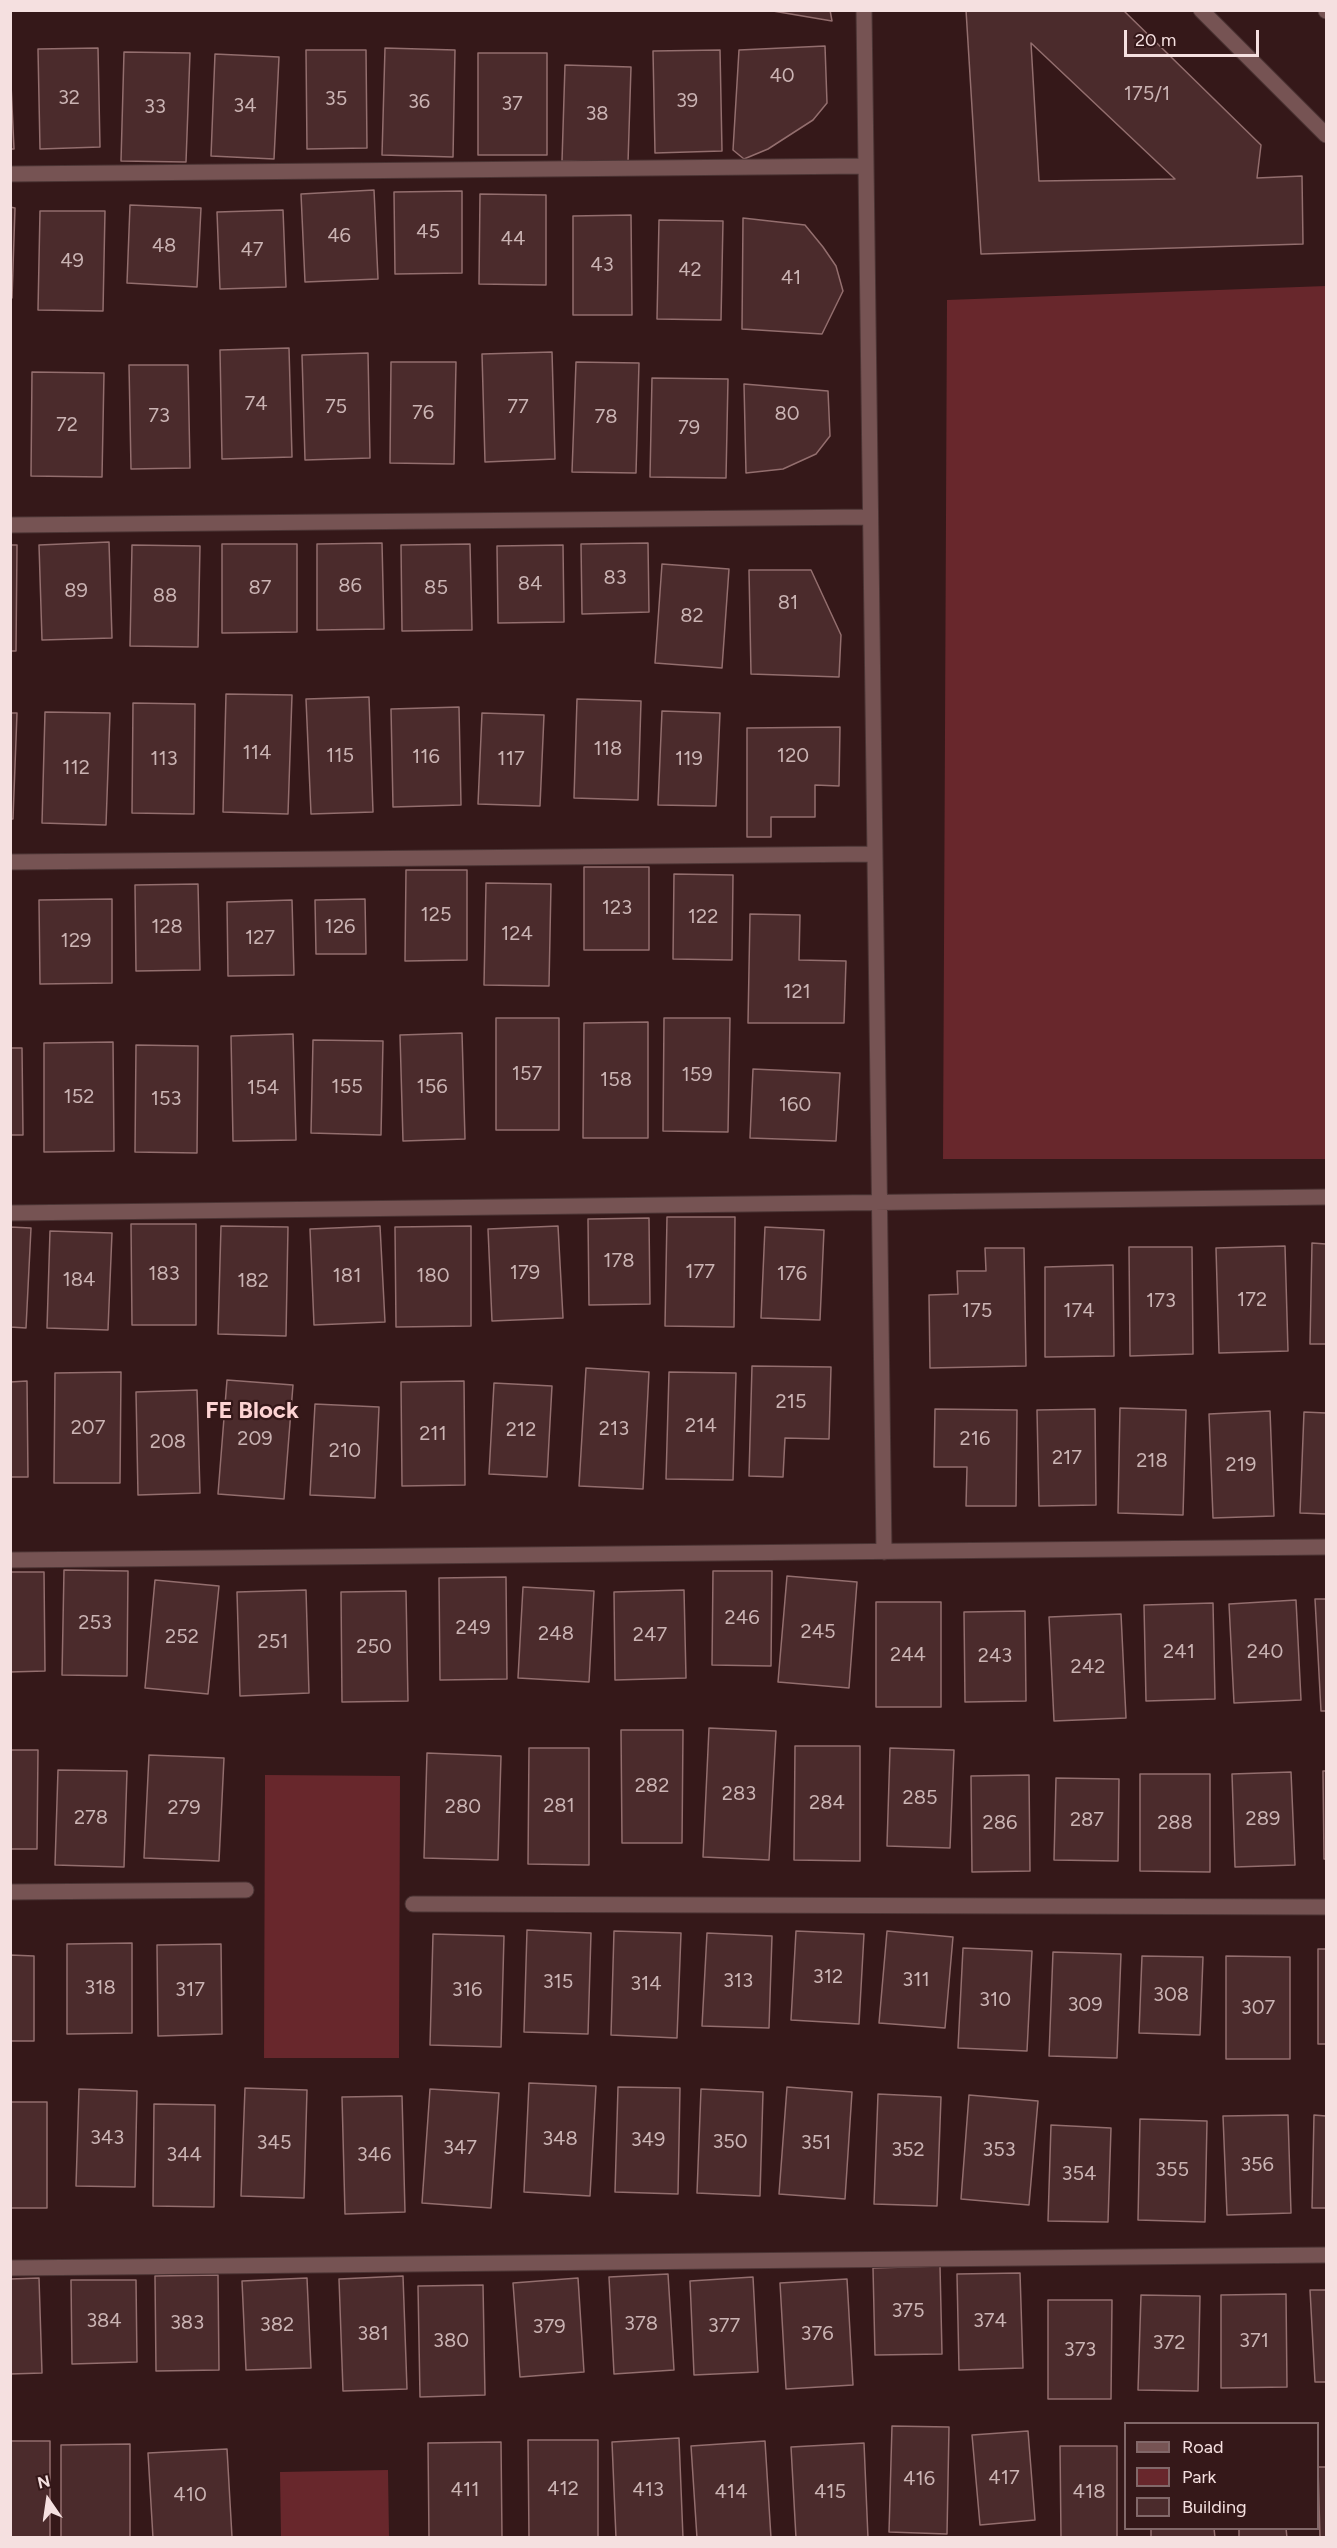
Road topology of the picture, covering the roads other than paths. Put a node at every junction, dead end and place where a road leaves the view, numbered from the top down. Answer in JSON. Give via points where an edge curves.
{"nodes":[{"id":1,"x":864,"y":10,"type":"edge"},
{"id":2,"x":1201,"y":10,"type":"edge"},
{"id":3,"x":1326,"y":135,"type":"edge"},
{"id":4,"x":866,"y":166,"type":"junction"},
{"id":5,"x":10,"y":174,"type":"edge"},
{"id":6,"x":870,"y":517,"type":"junction"},
{"id":7,"x":10,"y":525,"type":"edge"},
{"id":8,"x":875,"y":854,"type":"junction"},
{"id":9,"x":10,"y":862,"type":"edge"},
{"id":10,"x":1326,"y":1197,"type":"edge"},
{"id":11,"x":879,"y":1204,"type":"junction"},
{"id":12,"x":10,"y":1213,"type":"edge"},
{"id":13,"x":1326,"y":1548,"type":"edge"},
{"id":14,"x":884,"y":1552,"type":"junction"},
{"id":15,"x":10,"y":1560,"type":"edge"},
{"id":16,"x":246,"y":1890,"type":"dead end"},
{"id":17,"x":10,"y":1892,"type":"edge"},
{"id":18,"x":413,"y":1904,"type":"dead end"},
{"id":19,"x":1326,"y":1907,"type":"edge"},
{"id":20,"x":1326,"y":2255,"type":"edge"},
{"id":21,"x":10,"y":2268,"type":"edge"}],
"edges":[{"from":1,"to":4,"type":"street"},
{"from":2,"to":3,"type":"street"},
{"from":4,"to":5,"type":"street"},
{"from":4,"to":6,"type":"street"},
{"from":6,"to":7,"type":"street"},
{"from":6,"to":8,"type":"street"},
{"from":8,"to":9,"type":"street"},
{"from":8,"to":11,"type":"street"},
{"from":10,"to":11,"type":"street"},
{"from":11,"to":12,"type":"street"},
{"from":11,"to":14,"type":"street"},
{"from":13,"to":14,"type":"street"},
{"from":14,"to":15,"type":"street"},
{"from":16,"to":17,"type":"street"},
{"from":18,"to":19,"type":"street"},
{"from":20,"to":21,"type":"street"}]}
